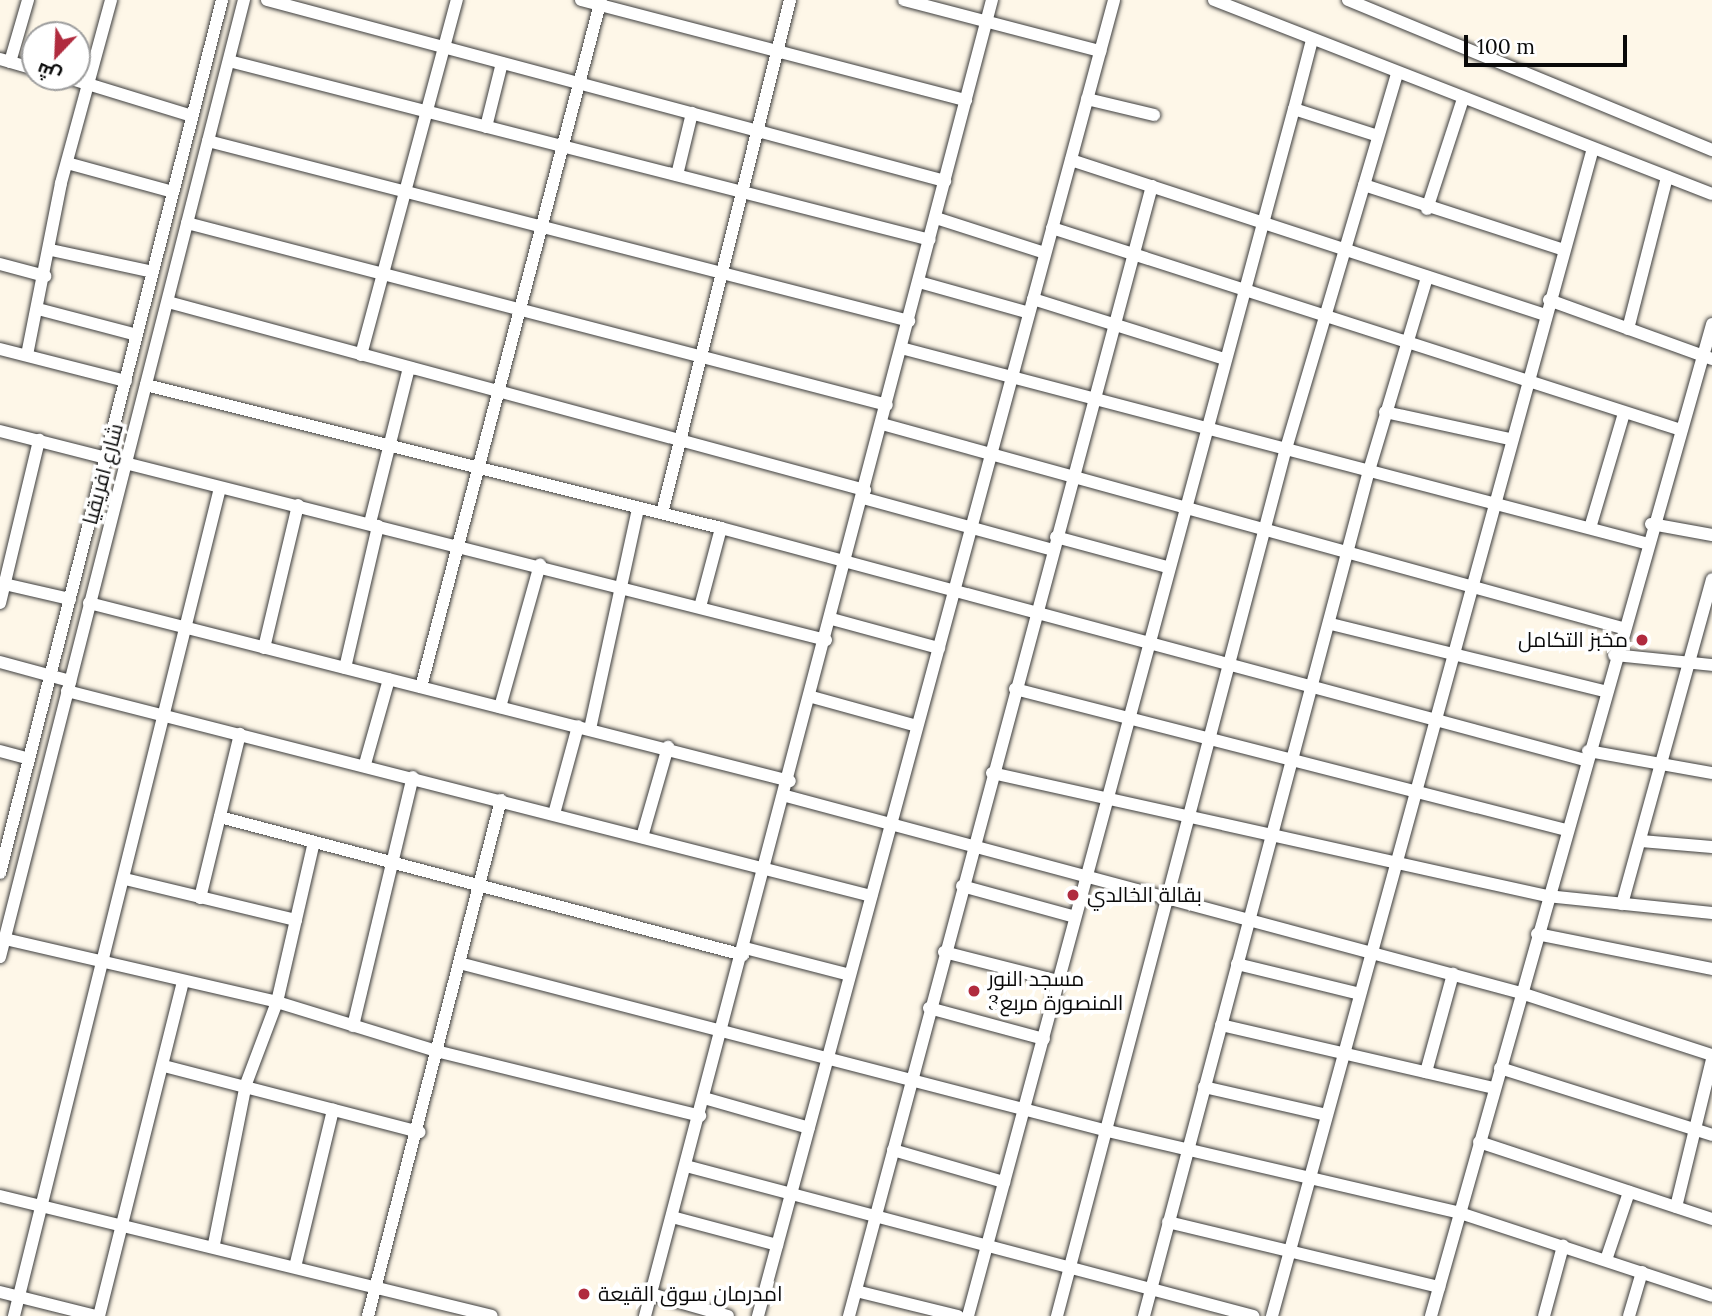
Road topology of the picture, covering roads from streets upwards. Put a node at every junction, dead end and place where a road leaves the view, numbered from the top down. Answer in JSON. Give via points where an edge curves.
{"nodes":[{"id":1,"x":28,"y":0,"type":"edge"},
{"id":2,"x":111,"y":0,"type":"edge"},
{"id":3,"x":222,"y":0,"type":"edge"},
{"id":4,"x":244,"y":0,"type":"edge"},
{"id":5,"x":267,"y":0,"type":"edge"},
{"id":6,"x":457,"y":0,"type":"edge"},
{"id":7,"x":581,"y":0,"type":"edge"},
{"id":8,"x":789,"y":0,"type":"edge"},
{"id":9,"x":904,"y":0,"type":"edge"},
{"id":10,"x":992,"y":0,"type":"edge"},
{"id":11,"x":1114,"y":0,"type":"edge"},
{"id":12,"x":1214,"y":0,"type":"edge"},
{"id":13,"x":1348,"y":0,"type":"edge"},
{"id":14,"x":600,"y":2,"type":"edge"},
{"id":15,"x":986,"y":22,"type":"junction"},
{"id":16,"x":1312,"y":40,"type":"junction"},
{"id":17,"x":446,"y":48,"type":"junction"},
{"id":18,"x":777,"y":51,"type":"junction"},
{"id":19,"x":1100,"y":51,"type":"junction"},
{"id":20,"x":5,"y":60,"type":"edge"},
{"id":21,"x":229,"y":61,"type":"junction"},
{"id":22,"x":502,"y":63,"type":"junction"},
{"id":23,"x":91,"y":69,"type":"edge"},
{"id":24,"x":1397,"y":73,"type":"junction"},
{"id":25,"x":579,"y":83,"type":"junction"},
{"id":26,"x":91,"y":84,"type":"edge"},
{"id":27,"x":85,"y":91,"type":"edge"},
{"id":28,"x":1087,"y":99,"type":"junction"},
{"id":29,"x":966,"y":100,"type":"junction"},
{"id":30,"x":1462,"y":102,"type":"junction"},
{"id":31,"x":1294,"y":109,"type":"junction"},
{"id":32,"x":429,"y":111,"type":"junction"},
{"id":33,"x":692,"y":113,"type":"junction"},
{"id":34,"x":1154,"y":115,"type":"dead end"},
{"id":35,"x":192,"y":116,"type":"junction"},
{"id":36,"x":486,"y":127,"type":"junction"},
{"id":37,"x":757,"y":131,"type":"junction"},
{"id":38,"x":1378,"y":136,"type":"junction"},
{"id":39,"x":208,"y":141,"type":"junction"},
{"id":40,"x":563,"y":147,"type":"junction"},
{"id":41,"x":1712,"y":150,"type":"edge"},
{"id":42,"x":1592,"y":152,"type":"junction"},
{"id":43,"x":1070,"y":160,"type":"junction"},
{"id":44,"x":66,"y":163,"type":"junction"},
{"id":45,"x":677,"y":175,"type":"junction"},
{"id":46,"x":1667,"y":177,"type":"junction"},
{"id":47,"x":945,"y":181,"type":"junction"},
{"id":48,"x":1364,"y":185,"type":"junction"},
{"id":49,"x":1152,"y":186,"type":"junction"},
{"id":50,"x":407,"y":190,"type":"junction"},
{"id":51,"x":740,"y":191,"type":"junction"},
{"id":52,"x":173,"y":192,"type":"junction"},
{"id":53,"x":1712,"y":194,"type":"edge"},
{"id":54,"x":1427,"y":209,"type":"junction"},
{"id":55,"x":936,"y":218,"type":"junction"},
{"id":56,"x":1264,"y":222,"type":"junction"},
{"id":57,"x":187,"y":223,"type":"junction"},
{"id":58,"x":540,"y":226,"type":"junction"},
{"id":59,"x":1052,"y":228,"type":"junction"},
{"id":60,"x":930,"y":240,"type":"junction"},
{"id":61,"x":51,"y":250,"type":"junction"},
{"id":62,"x":1345,"y":250,"type":"junction"},
{"id":63,"x":1564,"y":250,"type":"junction"},
{"id":64,"x":1045,"y":253,"type":"junction"},
{"id":65,"x":1133,"y":254,"type":"junction"},
{"id":66,"x":0,"y":264,"type":"edge"},
{"id":67,"x":153,"y":272,"type":"junction"},
{"id":68,"x":721,"y":273,"type":"junction"},
{"id":69,"x":384,"y":275,"type":"junction"},
{"id":70,"x":45,"y":276,"type":"junction"},
{"id":71,"x":1427,"y":277,"type":"junction"},
{"id":72,"x":919,"y":282,"type":"junction"},
{"id":73,"x":1243,"y":289,"type":"junction"},
{"id":74,"x":1033,"y":299,"type":"junction"},
{"id":75,"x":1549,"y":300,"type":"junction"},
{"id":76,"x":168,"y":302,"type":"junction"},
{"id":77,"x":38,"y":309,"type":"junction"},
{"id":78,"x":518,"y":309,"type":"junction"},
{"id":79,"x":1029,"y":313,"type":"junction"},
{"id":80,"x":1545,"y":315,"type":"junction"},
{"id":81,"x":1325,"y":316,"type":"junction"},
{"id":82,"x":909,"y":321,"type":"junction"},
{"id":83,"x":1712,"y":324,"type":"edge"},
{"id":84,"x":1115,"y":326,"type":"junction"},
{"id":85,"x":1628,"y":329,"type":"junction"},
{"id":86,"x":136,"y":335,"type":"junction"},
{"id":87,"x":1407,"y":342,"type":"junction"},
{"id":88,"x":901,"y":348,"type":"junction"},
{"id":89,"x":0,"y":349,"type":"edge"},
{"id":90,"x":27,"y":355,"type":"junction"},
{"id":91,"x":361,"y":355,"type":"junction"},
{"id":92,"x":698,"y":356,"type":"junction"},
{"id":93,"x":1707,"y":358,"type":"edge"},
{"id":94,"x":1225,"y":359,"type":"junction"},
{"id":95,"x":409,"y":368,"type":"junction"},
{"id":96,"x":1011,"y":380,"type":"junction"},
{"id":97,"x":1525,"y":380,"type":"junction"},
{"id":98,"x":125,"y":381,"type":"junction"},
{"id":99,"x":146,"y":385,"type":"junction"},
{"id":100,"x":499,"y":392,"type":"junction"},
{"id":101,"x":1092,"y":401,"type":"junction"},
{"id":102,"x":887,"y":405,"type":"junction"},
{"id":103,"x":1385,"y":412,"type":"junction"},
{"id":104,"x":1624,"y":413,"type":"junction"},
{"id":105,"x":882,"y":425,"type":"junction"},
{"id":106,"x":1678,"y":429,"type":"junction"},
{"id":107,"x":0,"y":430,"type":"edge"},
{"id":108,"x":1203,"y":430,"type":"junction"},
{"id":109,"x":679,"y":439,"type":"junction"},
{"id":110,"x":1510,"y":439,"type":"junction"},
{"id":111,"x":39,"y":440,"type":"junction"},
{"id":112,"x":391,"y":447,"type":"junction"},
{"id":113,"x":1285,"y":452,"type":"junction"},
{"id":114,"x":991,"y":455,"type":"junction"},
{"id":115,"x":106,"y":458,"type":"junction"},
{"id":116,"x":125,"y":463,"type":"junction"},
{"id":117,"x":481,"y":469,"type":"junction"},
{"id":118,"x":1368,"y":474,"type":"junction"},
{"id":119,"x":1072,"y":480,"type":"junction"},
{"id":120,"x":220,"y":488,"type":"junction"},
{"id":121,"x":864,"y":494,"type":"junction"},
{"id":122,"x":1492,"y":503,"type":"junction"},
{"id":123,"x":298,"y":505,"type":"junction"},
{"id":124,"x":638,"y":508,"type":"junction"},
{"id":125,"x":1182,"y":512,"type":"junction"},
{"id":126,"x":662,"y":513,"type":"junction"},
{"id":127,"x":374,"y":524,"type":"junction"},
{"id":128,"x":1651,"y":524,"type":"junction"},
{"id":129,"x":972,"y":526,"type":"junction"},
{"id":130,"x":721,"y":528,"type":"junction"},
{"id":131,"x":1590,"y":528,"type":"junction"},
{"id":132,"x":1265,"y":533,"type":"junction"},
{"id":133,"x":1712,"y":535,"type":"edge"},
{"id":134,"x":1645,"y":543,"type":"junction"},
{"id":135,"x":1055,"y":544,"type":"junction"},
{"id":136,"x":460,"y":546,"type":"junction"},
{"id":137,"x":1347,"y":554,"type":"junction"},
{"id":138,"x":847,"y":561,"type":"junction"},
{"id":139,"x":540,"y":565,"type":"junction"},
{"id":140,"x":1167,"y":567,"type":"junction"},
{"id":141,"x":1712,"y":579,"type":"edge"},
{"id":142,"x":2,"y":584,"type":"edge"},
{"id":143,"x":620,"y":586,"type":"junction"},
{"id":144,"x":1469,"y":587,"type":"junction"},
{"id":145,"x":953,"y":592,"type":"junction"},
{"id":146,"x":70,"y":600,"type":"junction"},
{"id":147,"x":0,"y":603,"type":"edge"},
{"id":148,"x":89,"y":603,"type":"junction"},
{"id":149,"x":700,"y":607,"type":"junction"},
{"id":150,"x":1036,"y":612,"type":"junction"},
{"id":151,"x":832,"y":619,"type":"junction"},
{"id":152,"x":1331,"y":624,"type":"junction"},
{"id":153,"x":186,"y":628,"type":"junction"},
{"id":154,"x":1622,"y":628,"type":"junction"},
{"id":155,"x":826,"y":640,"type":"junction"},
{"id":156,"x":1149,"y":641,"type":"junction"},
{"id":157,"x":264,"y":648,"type":"junction"},
{"id":158,"x":939,"y":648,"type":"junction"},
{"id":159,"x":1451,"y":653,"type":"junction"},
{"id":160,"x":1614,"y":655,"type":"junction"},
{"id":161,"x":0,"y":662,"type":"edge"},
{"id":162,"x":1690,"y":662,"type":"junction"},
{"id":163,"x":1231,"y":663,"type":"junction"},
{"id":164,"x":1712,"y":665,"type":"edge"},
{"id":165,"x":345,"y":668,"type":"junction"},
{"id":166,"x":50,"y":677,"type":"junction"},
{"id":167,"x":389,"y":679,"type":"junction"},
{"id":168,"x":69,"y":686,"type":"junction"},
{"id":169,"x":421,"y":687,"type":"junction"},
{"id":170,"x":1315,"y":688,"type":"junction"},
{"id":171,"x":1015,"y":689,"type":"junction"},
{"id":172,"x":1604,"y":691,"type":"junction"},
{"id":173,"x":812,"y":697,"type":"junction"},
{"id":174,"x":500,"y":708,"type":"junction"},
{"id":175,"x":165,"y":715,"type":"junction"},
{"id":176,"x":1129,"y":718,"type":"junction"},
{"id":177,"x":1434,"y":718,"type":"junction"},
{"id":178,"x":918,"y":726,"type":"junction"},
{"id":179,"x":584,"y":728,"type":"junction"},
{"id":180,"x":240,"y":734,"type":"junction"},
{"id":181,"x":1210,"y":740,"type":"junction"},
{"id":182,"x":668,"y":747,"type":"junction"},
{"id":183,"x":0,"y":751,"type":"edge"},
{"id":184,"x":1586,"y":756,"type":"junction"},
{"id":185,"x":29,"y":759,"type":"junction"},
{"id":186,"x":1294,"y":762,"type":"junction"},
{"id":187,"x":365,"y":764,"type":"junction"},
{"id":188,"x":1662,"y":765,"type":"junction"},
{"id":189,"x":992,"y":773,"type":"junction"},
{"id":190,"x":1712,"y":773,"type":"edge"},
{"id":191,"x":413,"y":777,"type":"junction"},
{"id":192,"x":790,"y":781,"type":"junction"},
{"id":193,"x":1414,"y":794,"type":"junction"},
{"id":194,"x":786,"y":796,"type":"junction"},
{"id":195,"x":501,"y":800,"type":"junction"},
{"id":196,"x":1107,"y":800,"type":"junction"},
{"id":197,"x":554,"y":814,"type":"junction"},
{"id":198,"x":220,"y":817,"type":"junction"},
{"id":199,"x":1189,"y":819,"type":"junction"},
{"id":200,"x":891,"y":824,"type":"junction"},
{"id":201,"x":1566,"y":830,"type":"junction"},
{"id":202,"x":5,"y":834,"type":"edge"},
{"id":203,"x":642,"y":837,"type":"junction"},
{"id":204,"x":1273,"y":839,"type":"junction"},
{"id":205,"x":1641,"y":841,"type":"junction"},
{"id":206,"x":314,"y":842,"type":"junction"},
{"id":207,"x":973,"y":846,"type":"junction"},
{"id":208,"x":1712,"y":847,"type":"edge"},
{"id":209,"x":393,"y":862,"type":"junction"},
{"id":210,"x":1395,"y":864,"type":"junction"},
{"id":211,"x":766,"y":870,"type":"junction"},
{"id":212,"x":0,"y":873,"type":"edge"},
{"id":213,"x":1086,"y":876,"type":"junction"},
{"id":214,"x":125,"y":879,"type":"junction"},
{"id":215,"x":479,"y":886,"type":"junction"},
{"id":216,"x":962,"y":886,"type":"junction"},
{"id":217,"x":872,"y":896,"type":"junction"},
{"id":218,"x":1547,"y":896,"type":"junction"},
{"id":219,"x":1167,"y":897,"type":"junction"},
{"id":220,"x":200,"y":898,"type":"junction"},
{"id":221,"x":1622,"y":904,"type":"junction"},
{"id":222,"x":1712,"y":913,"type":"edge"},
{"id":223,"x":1075,"y":917,"type":"junction"},
{"id":224,"x":1249,"y":919,"type":"junction"},
{"id":225,"x":296,"y":920,"type":"junction"},
{"id":226,"x":1537,"y":934,"type":"junction"},
{"id":227,"x":5,"y":939,"type":"junction"},
{"id":228,"x":1368,"y":951,"type":"junction"},
{"id":229,"x":744,"y":952,"type":"junction"},
{"id":230,"x":944,"y":952,"type":"junction"},
{"id":231,"x":0,"y":957,"type":"edge"},
{"id":232,"x":102,"y":962,"type":"junction"},
{"id":233,"x":463,"y":964,"type":"junction"},
{"id":234,"x":1237,"y":964,"type":"junction"},
{"id":235,"x":1712,"y":969,"type":"edge"},
{"id":236,"x":1453,"y":974,"type":"junction"},
{"id":237,"x":850,"y":975,"type":"junction"},
{"id":238,"x":183,"y":981,"type":"junction"},
{"id":239,"x":1058,"y":981,"type":"junction"},
{"id":240,"x":1356,"y":993,"type":"junction"},
{"id":241,"x":1521,"y":993,"type":"junction"},
{"id":242,"x":277,"y":1002,"type":"junction"},
{"id":243,"x":929,"y":1008,"type":"junction"},
{"id":244,"x":1221,"y":1025,"type":"junction"},
{"id":245,"x":353,"y":1026,"type":"junction"},
{"id":246,"x":724,"y":1027,"type":"junction"},
{"id":247,"x":1044,"y":1039,"type":"junction"},
{"id":248,"x":440,"y":1052,"type":"junction"},
{"id":249,"x":1340,"y":1052,"type":"junction"},
{"id":250,"x":829,"y":1054,"type":"junction"},
{"id":251,"x":1712,"y":1057,"type":"edge"},
{"id":252,"x":164,"y":1066,"type":"junction"},
{"id":253,"x":1500,"y":1068,"type":"junction"},
{"id":254,"x":1426,"y":1072,"type":"junction"},
{"id":255,"x":912,"y":1077,"type":"junction"},
{"id":256,"x":246,"y":1084,"type":"junction"},
{"id":257,"x":1204,"y":1087,"type":"junction"},
{"id":258,"x":1494,"y":1088,"type":"junction"},
{"id":259,"x":704,"y":1098,"type":"junction"},
{"id":260,"x":1024,"y":1108,"type":"junction"},
{"id":261,"x":333,"y":1110,"type":"junction"},
{"id":262,"x":1323,"y":1114,"type":"junction"},
{"id":263,"x":699,"y":1116,"type":"junction"},
{"id":264,"x":809,"y":1128,"type":"junction"},
{"id":265,"x":1694,"y":1130,"type":"junction"},
{"id":266,"x":1108,"y":1131,"type":"junction"},
{"id":267,"x":420,"y":1132,"type":"junction"},
{"id":268,"x":1712,"y":1135,"type":"edge"},
{"id":269,"x":1479,"y":1142,"type":"junction"},
{"id":270,"x":1189,"y":1147,"type":"junction"},
{"id":271,"x":893,"y":1150,"type":"junction"},
{"id":272,"x":686,"y":1166,"type":"junction"},
{"id":273,"x":1307,"y":1178,"type":"junction"},
{"id":274,"x":1004,"y":1182,"type":"junction"},
{"id":275,"x":1629,"y":1192,"type":"junction"},
{"id":276,"x":791,"y":1194,"type":"junction"},
{"id":277,"x":0,"y":1196,"type":"edge"},
{"id":278,"x":42,"y":1204,"type":"junction"},
{"id":279,"x":1676,"y":1207,"type":"junction"},
{"id":280,"x":1460,"y":1213,"type":"junction"},
{"id":281,"x":672,"y":1217,"type":"junction"},
{"id":282,"x":874,"y":1217,"type":"junction"},
{"id":283,"x":1712,"y":1219,"type":"edge"},
{"id":284,"x":124,"y":1222,"type":"junction"},
{"id":285,"x":1168,"y":1222,"type":"junction"},
{"id":286,"x":214,"y":1244,"type":"junction"},
{"id":287,"x":777,"y":1245,"type":"junction"},
{"id":288,"x":1563,"y":1246,"type":"junction"},
{"id":289,"x":987,"y":1247,"type":"junction"},
{"id":290,"x":1289,"y":1249,"type":"junction"},
{"id":291,"x":1606,"y":1260,"type":"junction"},
{"id":292,"x":1070,"y":1265,"type":"junction"},
{"id":293,"x":295,"y":1267,"type":"junction"},
{"id":294,"x":1642,"y":1272,"type":"junction"},
{"id":295,"x":1439,"y":1287,"type":"junction"},
{"id":296,"x":1150,"y":1288,"type":"junction"},
{"id":297,"x":376,"y":1289,"type":"junction"},
{"id":298,"x":856,"y":1291,"type":"junction"},
{"id":299,"x":0,"y":1292,"type":"edge"},
{"id":300,"x":651,"y":1294,"type":"junction"},
{"id":301,"x":19,"y":1296,"type":"junction"},
{"id":302,"x":1712,"y":1296,"type":"edge"},
{"id":303,"x":14,"y":1316,"type":"edge"},
{"id":304,"x":98,"y":1316,"type":"edge"},
{"id":305,"x":368,"y":1316,"type":"edge"},
{"id":306,"x":492,"y":1316,"type":"edge"},
{"id":307,"x":645,"y":1316,"type":"edge"},
{"id":308,"x":728,"y":1316,"type":"edge"},
{"id":309,"x":758,"y":1316,"type":"edge"},
{"id":310,"x":849,"y":1316,"type":"edge"},
{"id":311,"x":958,"y":1316,"type":"edge"},
{"id":312,"x":968,"y":1316,"type":"edge"},
{"id":313,"x":1057,"y":1316,"type":"edge"},
{"id":314,"x":1144,"y":1316,"type":"edge"},
{"id":315,"x":1253,"y":1316,"type":"edge"},
{"id":316,"x":1272,"y":1316,"type":"edge"},
{"id":317,"x":1431,"y":1316,"type":"edge"},
{"id":318,"x":1544,"y":1316,"type":"edge"},
{"id":319,"x":1629,"y":1316,"type":"edge"}],
"edges":[{"from":1,"to":20,"type":"street"},
{"from":2,"to":23,"type":"street"},
{"from":3,"to":35,"type":"street","name":"شارع افريقيا"},
{"from":4,"to":21,"type":"street","name":"شارع افريقيا"},
{"from":5,"to":17,"type":"street"},
{"from":6,"to":17,"type":"street"},
{"from":7,"to":14,"type":"street"},
{"from":8,"to":18,"type":"street"},
{"from":9,"to":15,"type":"street"},
{"from":10,"to":15,"type":"street"},
{"from":11,"to":19,"type":"street"},
{"from":12,"to":16,"type":"street"},
{"from":13,"to":41,"type":"street"},
{"from":14,"to":18,"type":"street"},
{"from":14,"to":25,"type":"street"},
{"from":15,"to":19,"type":"street"},
{"from":15,"to":29,"type":"street"},
{"from":16,"to":24,"type":"street"},
{"from":16,"to":31,"type":"street"},
{"from":17,"to":22,"type":"street"},
{"from":17,"to":32,"type":"street"},
{"from":18,"to":29,"type":"street"},
{"from":18,"to":37,"type":"street"},
{"from":19,"to":28,"type":"street"},
{"from":21,"to":32,"type":"street"},
{"from":21,"to":39,"type":"street","name":"شارع افريقيا"},
{"from":22,"to":25,"type":"street"},
{"from":22,"to":36,"type":"street"},
{"from":24,"to":30,"type":"street"},
{"from":24,"to":38,"type":"street"},
{"from":25,"to":33,"type":"street"},
{"from":25,"to":40,"type":"street"},
{"from":26,"to":35,"type":"street"},
{"from":27,"to":44,"type":"street"},
{"from":28,"to":34,"type":"street"},
{"from":28,"to":43,"type":"street"},
{"from":29,"to":47,"type":"street"},
{"from":30,"to":42,"type":"street"},
{"from":30,"to":54,"type":"street"},
{"from":31,"to":38,"type":"street"},
{"from":31,"to":56,"type":"street"},
{"from":32,"to":36,"type":"street"},
{"from":32,"to":50,"type":"street"},
{"from":33,"to":37,"type":"street"},
{"from":33,"to":45,"type":"street"},
{"from":35,"to":52,"type":"street","name":"شارع افريقيا"},
{"from":36,"to":40,"type":"street"},
{"from":37,"to":47,"type":"street"},
{"from":37,"to":51,"type":"street"},
{"from":38,"to":48,"type":"street"},
{"from":39,"to":50,"type":"street"},
{"from":39,"to":57,"type":"street","name":"شارع افريقيا"},
{"from":40,"to":45,"type":"street"},
{"from":40,"to":58,"type":"street"},
{"from":42,"to":46,"type":"street"},
{"from":42,"to":63,"type":"street"},
{"from":43,"to":49,"type":"street"},
{"from":43,"to":59,"type":"street"},
{"from":44,"to":52,"type":"street"},
{"from":44,"to":61,"type":"street"},
{"from":45,"to":51,"type":"street"},
{"from":46,"to":53,"type":"street"},
{"from":46,"to":85,"type":"street"},
{"from":47,"to":55,"type":"street"},
{"from":48,"to":54,"type":"street"},
{"from":48,"to":62,"type":"street"},
{"from":49,"to":56,"type":"street"},
{"from":49,"to":65,"type":"street"},
{"from":50,"to":58,"type":"street"},
{"from":50,"to":69,"type":"street"},
{"from":51,"to":60,"type":"street"},
{"from":51,"to":68,"type":"street"},
{"from":52,"to":67,"type":"street","name":"شارع افريقيا"},
{"from":54,"to":63,"type":"street"},
{"from":55,"to":60,"type":"street"},
{"from":55,"to":64,"type":"street"},
{"from":56,"to":62,"type":"street"},
{"from":56,"to":73,"type":"street"},
{"from":57,"to":69,"type":"street"},
{"from":57,"to":76,"type":"street","name":"شارع افريقيا"},
{"from":58,"to":68,"type":"street"},
{"from":58,"to":78,"type":"street"},
{"from":59,"to":64,"type":"street"},
{"from":59,"to":65,"type":"street"},
{"from":60,"to":72,"type":"street"},
{"from":61,"to":67,"type":"street"},
{"from":61,"to":70,"type":"street"},
{"from":62,"to":71,"type":"street"},
{"from":62,"to":81,"type":"street"},
{"from":63,"to":75,"type":"street"},
{"from":64,"to":74,"type":"street"},
{"from":65,"to":73,"type":"street"},
{"from":65,"to":84,"type":"street"},
{"from":66,"to":70,"type":"street"},
{"from":67,"to":86,"type":"street","name":"شارع افريقيا"},
{"from":68,"to":82,"type":"street"},
{"from":68,"to":92,"type":"street"},
{"from":69,"to":78,"type":"street"},
{"from":69,"to":91,"type":"street"},
{"from":70,"to":77,"type":"street"},
{"from":71,"to":80,"type":"street"},
{"from":71,"to":87,"type":"street"},
{"from":72,"to":79,"type":"street"},
{"from":72,"to":82,"type":"street"},
{"from":73,"to":81,"type":"street"},
{"from":73,"to":94,"type":"street"},
{"from":74,"to":79,"type":"street"},
{"from":74,"to":84,"type":"street"},
{"from":75,"to":80,"type":"street"},
{"from":75,"to":85,"type":"street"},
{"from":76,"to":91,"type":"street"},
{"from":76,"to":99,"type":"street","name":"شارع افريقيا"},
{"from":77,"to":86,"type":"street"},
{"from":77,"to":90,"type":"street"},
{"from":78,"to":92,"type":"street"},
{"from":78,"to":100,"type":"street"},
{"from":79,"to":96,"type":"street"},
{"from":80,"to":97,"type":"street"},
{"from":81,"to":87,"type":"street"},
{"from":81,"to":113,"type":"street"},
{"from":82,"to":88,"type":"street"},
{"from":83,"to":93,"type":"street"},
{"from":84,"to":94,"type":"street"},
{"from":84,"to":101,"type":"street"},
{"from":85,"to":93,"type":"street"},
{"from":86,"to":98,"type":"street","name":"شارع افريقيا"},
{"from":87,"to":97,"type":"street"},
{"from":87,"to":103,"type":"street"},
{"from":88,"to":96,"type":"street"},
{"from":88,"to":102,"type":"street"},
{"from":89,"to":90,"type":"street"},
{"from":90,"to":98,"type":"street"},
{"from":91,"to":95,"type":"street"},
{"from":92,"to":102,"type":"street"},
{"from":92,"to":109,"type":"street"},
{"from":93,"to":106,"type":"street"},
{"from":94,"to":108,"type":"street"},
{"from":95,"to":100,"type":"street"},
{"from":95,"to":112,"type":"street"},
{"from":96,"to":101,"type":"street"},
{"from":96,"to":114,"type":"street"},
{"from":97,"to":104,"type":"street"},
{"from":97,"to":110,"type":"street"},
{"from":98,"to":115,"type":"street","name":"شارع افريقيا"},
{"from":99,"to":112,"type":"street"},
{"from":99,"to":116,"type":"street","name":"شارع افريقيا"},
{"from":100,"to":109,"type":"street"},
{"from":100,"to":117,"type":"street"},
{"from":101,"to":108,"type":"street"},
{"from":101,"to":119,"type":"street"},
{"from":102,"to":105,"type":"street"},
{"from":103,"to":110,"type":"street"},
{"from":103,"to":118,"type":"street"},
{"from":104,"to":106,"type":"street"},
{"from":104,"to":131,"type":"street"},
{"from":105,"to":114,"type":"street"},
{"from":105,"to":121,"type":"street"},
{"from":106,"to":128,"type":"street"},
{"from":107,"to":111,"type":"street"},
{"from":108,"to":113,"type":"street"},
{"from":108,"to":125,"type":"street"},
{"from":109,"to":121,"type":"street"},
{"from":109,"to":126,"type":"street"},
{"from":110,"to":122,"type":"street"},
{"from":111,"to":115,"type":"street"},
{"from":111,"to":142,"type":"street"},
{"from":112,"to":117,"type":"street"},
{"from":112,"to":127,"type":"street"},
{"from":113,"to":118,"type":"street"},
{"from":113,"to":132,"type":"street"},
{"from":114,"to":119,"type":"street"},
{"from":114,"to":129,"type":"street"},
{"from":115,"to":146,"type":"street","name":"شارع افريقيا"},
{"from":116,"to":120,"type":"street"},
{"from":116,"to":148,"type":"street","name":"شارع افريقيا"},
{"from":117,"to":124,"type":"street"},
{"from":117,"to":136,"type":"street"},
{"from":118,"to":122,"type":"street"},
{"from":118,"to":137,"type":"street"},
{"from":119,"to":125,"type":"street"},
{"from":119,"to":135,"type":"street"},
{"from":120,"to":123,"type":"street"},
{"from":120,"to":153,"type":"street"},
{"from":121,"to":129,"type":"street"},
{"from":121,"to":138,"type":"street"},
{"from":122,"to":131,"type":"street"},
{"from":122,"to":144,"type":"street"},
{"from":123,"to":127,"type":"street"},
{"from":123,"to":157,"type":"street"},
{"from":124,"to":126,"type":"street"},
{"from":124,"to":143,"type":"street"},
{"from":125,"to":132,"type":"street"},
{"from":125,"to":140,"type":"street"},
{"from":126,"to":130,"type":"street"},
{"from":127,"to":136,"type":"street"},
{"from":127,"to":165,"type":"street"},
{"from":128,"to":133,"type":"street"},
{"from":128,"to":134,"type":"street"},
{"from":129,"to":135,"type":"street"},
{"from":129,"to":145,"type":"street"},
{"from":130,"to":138,"type":"street"},
{"from":130,"to":149,"type":"street"},
{"from":131,"to":134,"type":"street"},
{"from":132,"to":137,"type":"street"},
{"from":132,"to":163,"type":"street"},
{"from":134,"to":154,"type":"street"},
{"from":135,"to":140,"type":"street"},
{"from":135,"to":150,"type":"street"},
{"from":136,"to":139,"type":"street"},
{"from":136,"to":169,"type":"street"},
{"from":137,"to":144,"type":"street"},
{"from":137,"to":152,"type":"street"},
{"from":138,"to":145,"type":"street"},
{"from":138,"to":151,"type":"street"},
{"from":139,"to":143,"type":"street"},
{"from":139,"to":174,"type":"street"},
{"from":140,"to":156,"type":"street"},
{"from":141,"to":162,"type":"street"},
{"from":142,"to":146,"type":"street"},
{"from":142,"to":147,"type":"street"},
{"from":143,"to":149,"type":"street"},
{"from":143,"to":179,"type":"street"},
{"from":144,"to":154,"type":"street"},
{"from":144,"to":159,"type":"street"},
{"from":145,"to":150,"type":"street"},
{"from":145,"to":158,"type":"street"},
{"from":146,"to":166,"type":"street","name":"شارع افريقيا"},
{"from":148,"to":153,"type":"street"},
{"from":148,"to":168,"type":"street","name":"شارع افريقيا"},
{"from":149,"to":155,"type":"street"},
{"from":150,"to":156,"type":"street"},
{"from":150,"to":171,"type":"street"},
{"from":151,"to":155,"type":"street"},
{"from":151,"to":158,"type":"street"},
{"from":152,"to":159,"type":"street"},
{"from":152,"to":170,"type":"street"},
{"from":153,"to":157,"type":"street"},
{"from":153,"to":175,"type":"street"},
{"from":154,"to":160,"type":"street"},
{"from":155,"to":173,"type":"street"},
{"from":156,"to":163,"type":"street"},
{"from":156,"to":176,"type":"street"},
{"from":157,"to":165,"type":"street"},
{"from":158,"to":178,"type":"street"},
{"from":159,"to":172,"type":"street"},
{"from":159,"to":177,"type":"street"},
{"from":160,"to":162,"type":"street"},
{"from":160,"to":172,"type":"street"},
{"from":161,"to":166,"type":"street"},
{"from":162,"to":164,"type":"street"},
{"from":162,"to":188,"type":"street"},
{"from":163,"to":170,"type":"street"},
{"from":163,"to":181,"type":"street"},
{"from":165,"to":167,"type":"street"},
{"from":166,"to":168,"type":"street"},
{"from":166,"to":185,"type":"street","name":"شارع افريقيا"},
{"from":167,"to":169,"type":"street"},
{"from":167,"to":187,"type":"street"},
{"from":168,"to":175,"type":"street"},
{"from":168,"to":227,"type":"street","name":"شارع افريقيا"},
{"from":169,"to":174,"type":"street"},
{"from":170,"to":177,"type":"street"},
{"from":170,"to":186,"type":"street"},
{"from":171,"to":176,"type":"street"},
{"from":171,"to":189,"type":"street"},
{"from":172,"to":184,"type":"street"},
{"from":173,"to":178,"type":"street"},
{"from":173,"to":192,"type":"street"},
{"from":174,"to":179,"type":"street"},
{"from":175,"to":180,"type":"street"},
{"from":175,"to":214,"type":"street"},
{"from":176,"to":181,"type":"street"},
{"from":176,"to":196,"type":"street"},
{"from":177,"to":184,"type":"street"},
{"from":177,"to":193,"type":"street"},
{"from":178,"to":200,"type":"street"},
{"from":179,"to":182,"type":"street"},
{"from":179,"to":197,"type":"street"},
{"from":180,"to":187,"type":"street"},
{"from":180,"to":198,"type":"street"},
{"from":181,"to":186,"type":"street"},
{"from":181,"to":199,"type":"street"},
{"from":182,"to":192,"type":"street"},
{"from":182,"to":203,"type":"street"},
{"from":183,"to":185,"type":"street"},
{"from":184,"to":188,"type":"street"},
{"from":184,"to":201,"type":"street"},
{"from":185,"to":202,"type":"street","name":"شارع افريقيا"},
{"from":186,"to":193,"type":"street"},
{"from":186,"to":204,"type":"street"},
{"from":187,"to":191,"type":"street"},
{"from":188,"to":190,"type":"street"},
{"from":188,"to":205,"type":"street"},
{"from":189,"to":196,"type":"street"},
{"from":189,"to":207,"type":"street"},
{"from":191,"to":195,"type":"street"},
{"from":191,"to":209,"type":"street"},
{"from":192,"to":194,"type":"street"},
{"from":193,"to":201,"type":"street"},
{"from":193,"to":210,"type":"street"},
{"from":194,"to":200,"type":"street"},
{"from":194,"to":211,"type":"street"},
{"from":195,"to":197,"type":"street"},
{"from":195,"to":215,"type":"street"},
{"from":196,"to":199,"type":"street"},
{"from":196,"to":213,"type":"street"},
{"from":197,"to":203,"type":"street"},
{"from":198,"to":206,"type":"street"},
{"from":198,"to":220,"type":"street"},
{"from":199,"to":204,"type":"street"},
{"from":199,"to":219,"type":"street"},
{"from":200,"to":207,"type":"street"},
{"from":200,"to":217,"type":"street"},
{"from":201,"to":218,"type":"street"},
{"from":202,"to":212,"type":"street","name":"شارع افريقيا"},
{"from":203,"to":211,"type":"street"},
{"from":204,"to":210,"type":"street"},
{"from":204,"to":224,"type":"street"},
{"from":205,"to":208,"type":"street"},
{"from":205,"to":221,"type":"street"},
{"from":206,"to":209,"type":"street"},
{"from":206,"to":225,"type":"street"},
{"from":207,"to":213,"type":"street"},
{"from":207,"to":216,"type":"street"},
{"from":209,"to":215,"type":"street"},
{"from":209,"to":245,"type":"street"},
{"from":210,"to":218,"type":"street"},
{"from":210,"to":228,"type":"street"},
{"from":211,"to":217,"type":"street"},
{"from":211,"to":229,"type":"street"},
{"from":213,"to":219,"type":"street"},
{"from":213,"to":223,"type":"street"},
{"from":214,"to":220,"type":"street"},
{"from":214,"to":232,"type":"street"},
{"from":215,"to":229,"type":"street"},
{"from":215,"to":233,"type":"street"},
{"from":216,"to":223,"type":"street"},
{"from":216,"to":230,"type":"street"},
{"from":217,"to":237,"type":"street"},
{"from":218,"to":221,"type":"street"},
{"from":218,"to":226,"type":"street"},
{"from":219,"to":224,"type":"street"},
{"from":219,"to":266,"type":"street"},
{"from":220,"to":225,"type":"street"},
{"from":221,"to":222,"type":"street"},
{"from":223,"to":239,"type":"street"},
{"from":224,"to":228,"type":"street"},
{"from":224,"to":234,"type":"street"},
{"from":225,"to":242,"type":"street"},
{"from":226,"to":235,"type":"street"},
{"from":226,"to":241,"type":"street"},
{"from":227,"to":231,"type":"street","name":"شارع افريقيا"},
{"from":227,"to":232,"type":"street"},
{"from":228,"to":236,"type":"street"},
{"from":228,"to":240,"type":"street"},
{"from":229,"to":237,"type":"street"},
{"from":229,"to":246,"type":"street"},
{"from":230,"to":239,"type":"street"},
{"from":230,"to":243,"type":"street"},
{"from":232,"to":238,"type":"street"},
{"from":232,"to":278,"type":"street"},
{"from":233,"to":246,"type":"street"},
{"from":233,"to":248,"type":"street"},
{"from":234,"to":240,"type":"street"},
{"from":234,"to":244,"type":"street"},
{"from":236,"to":241,"type":"street"},
{"from":236,"to":254,"type":"street"},
{"from":237,"to":250,"type":"street"},
{"from":238,"to":242,"type":"street"},
{"from":238,"to":252,"type":"street"},
{"from":239,"to":247,"type":"street"},
{"from":240,"to":249,"type":"street"},
{"from":241,"to":251,"type":"street"},
{"from":241,"to":253,"type":"street"},
{"from":242,"to":245,"type":"street"},
{"from":242,"to":256,"type":"street"},
{"from":243,"to":247,"type":"street"},
{"from":243,"to":255,"type":"street"},
{"from":244,"to":249,"type":"street"},
{"from":244,"to":257,"type":"street"},
{"from":245,"to":248,"type":"street"},
{"from":246,"to":250,"type":"street"},
{"from":246,"to":259,"type":"street"},
{"from":247,"to":260,"type":"street"},
{"from":248,"to":263,"type":"street"},
{"from":248,"to":267,"type":"street"},
{"from":249,"to":254,"type":"street"},
{"from":249,"to":262,"type":"street"},
{"from":250,"to":255,"type":"street"},
{"from":250,"to":264,"type":"street"},
{"from":251,"to":265,"type":"street"},
{"from":252,"to":256,"type":"street"},
{"from":252,"to":284,"type":"street"},
{"from":253,"to":258,"type":"street"},
{"from":253,"to":265,"type":"street"},
{"from":254,"to":258,"type":"street"},
{"from":255,"to":260,"type":"street"},
{"from":255,"to":271,"type":"street"},
{"from":256,"to":261,"type":"street"},
{"from":256,"to":286,"type":"street"},
{"from":257,"to":262,"type":"street"},
{"from":257,"to":270,"type":"street"},
{"from":258,"to":269,"type":"street"},
{"from":259,"to":263,"type":"street"},
{"from":259,"to":264,"type":"street"},
{"from":260,"to":266,"type":"street"},
{"from":260,"to":274,"type":"street"},
{"from":261,"to":267,"type":"street"},
{"from":261,"to":293,"type":"street"},
{"from":262,"to":273,"type":"street"},
{"from":263,"to":272,"type":"street"},
{"from":264,"to":276,"type":"street"},
{"from":265,"to":268,"type":"street"},
{"from":265,"to":279,"type":"street"},
{"from":266,"to":270,"type":"street"},
{"from":266,"to":292,"type":"street"},
{"from":267,"to":297,"type":"street"},
{"from":269,"to":275,"type":"street"},
{"from":269,"to":280,"type":"street"},
{"from":270,"to":273,"type":"street"},
{"from":270,"to":285,"type":"street"},
{"from":271,"to":274,"type":"street"},
{"from":271,"to":282,"type":"street"},
{"from":272,"to":276,"type":"street"},
{"from":272,"to":281,"type":"street"},
{"from":273,"to":280,"type":"street"},
{"from":273,"to":290,"type":"street"},
{"from":274,"to":289,"type":"street"},
{"from":275,"to":279,"type":"street"},
{"from":275,"to":291,"type":"street"},
{"from":276,"to":282,"type":"street"},
{"from":276,"to":287,"type":"street"},
{"from":277,"to":278,"type":"street"},
{"from":278,"to":284,"type":"street"},
{"from":278,"to":301,"type":"street"},
{"from":279,"to":283,"type":"street"},
{"from":280,"to":288,"type":"street"},
{"from":280,"to":295,"type":"street"},
{"from":281,"to":287,"type":"street"},
{"from":281,"to":300,"type":"street"},
{"from":282,"to":289,"type":"street"},
{"from":282,"to":298,"type":"street"},
{"from":284,"to":286,"type":"street"},
{"from":284,"to":304,"type":"street"},
{"from":285,"to":290,"type":"street"},
{"from":285,"to":296,"type":"street"},
{"from":286,"to":293,"type":"street"},
{"from":287,"to":309,"type":"street"},
{"from":288,"to":291,"type":"street"},
{"from":288,"to":318,"type":"street"},
{"from":289,"to":292,"type":"street"},
{"from":289,"to":312,"type":"street"},
{"from":290,"to":295,"type":"street"},
{"from":290,"to":316,"type":"street"},
{"from":291,"to":294,"type":"street"},
{"from":292,"to":296,"type":"street"},
{"from":292,"to":313,"type":"street"},
{"from":293,"to":297,"type":"street"},
{"from":294,"to":302,"type":"street"},
{"from":294,"to":319,"type":"street"},
{"from":295,"to":317,"type":"street"},
{"from":296,"to":314,"type":"street"},
{"from":296,"to":315,"type":"street"},
{"from":297,"to":305,"type":"street"},
{"from":297,"to":306,"type":"street"},
{"from":298,"to":310,"type":"street"},
{"from":298,"to":311,"type":"street"},
{"from":299,"to":301,"type":"street"},
{"from":300,"to":307,"type":"street"},
{"from":300,"to":308,"type":"street"},
{"from":301,"to":303,"type":"street"},
{"from":301,"to":304,"type":"street"}]}
